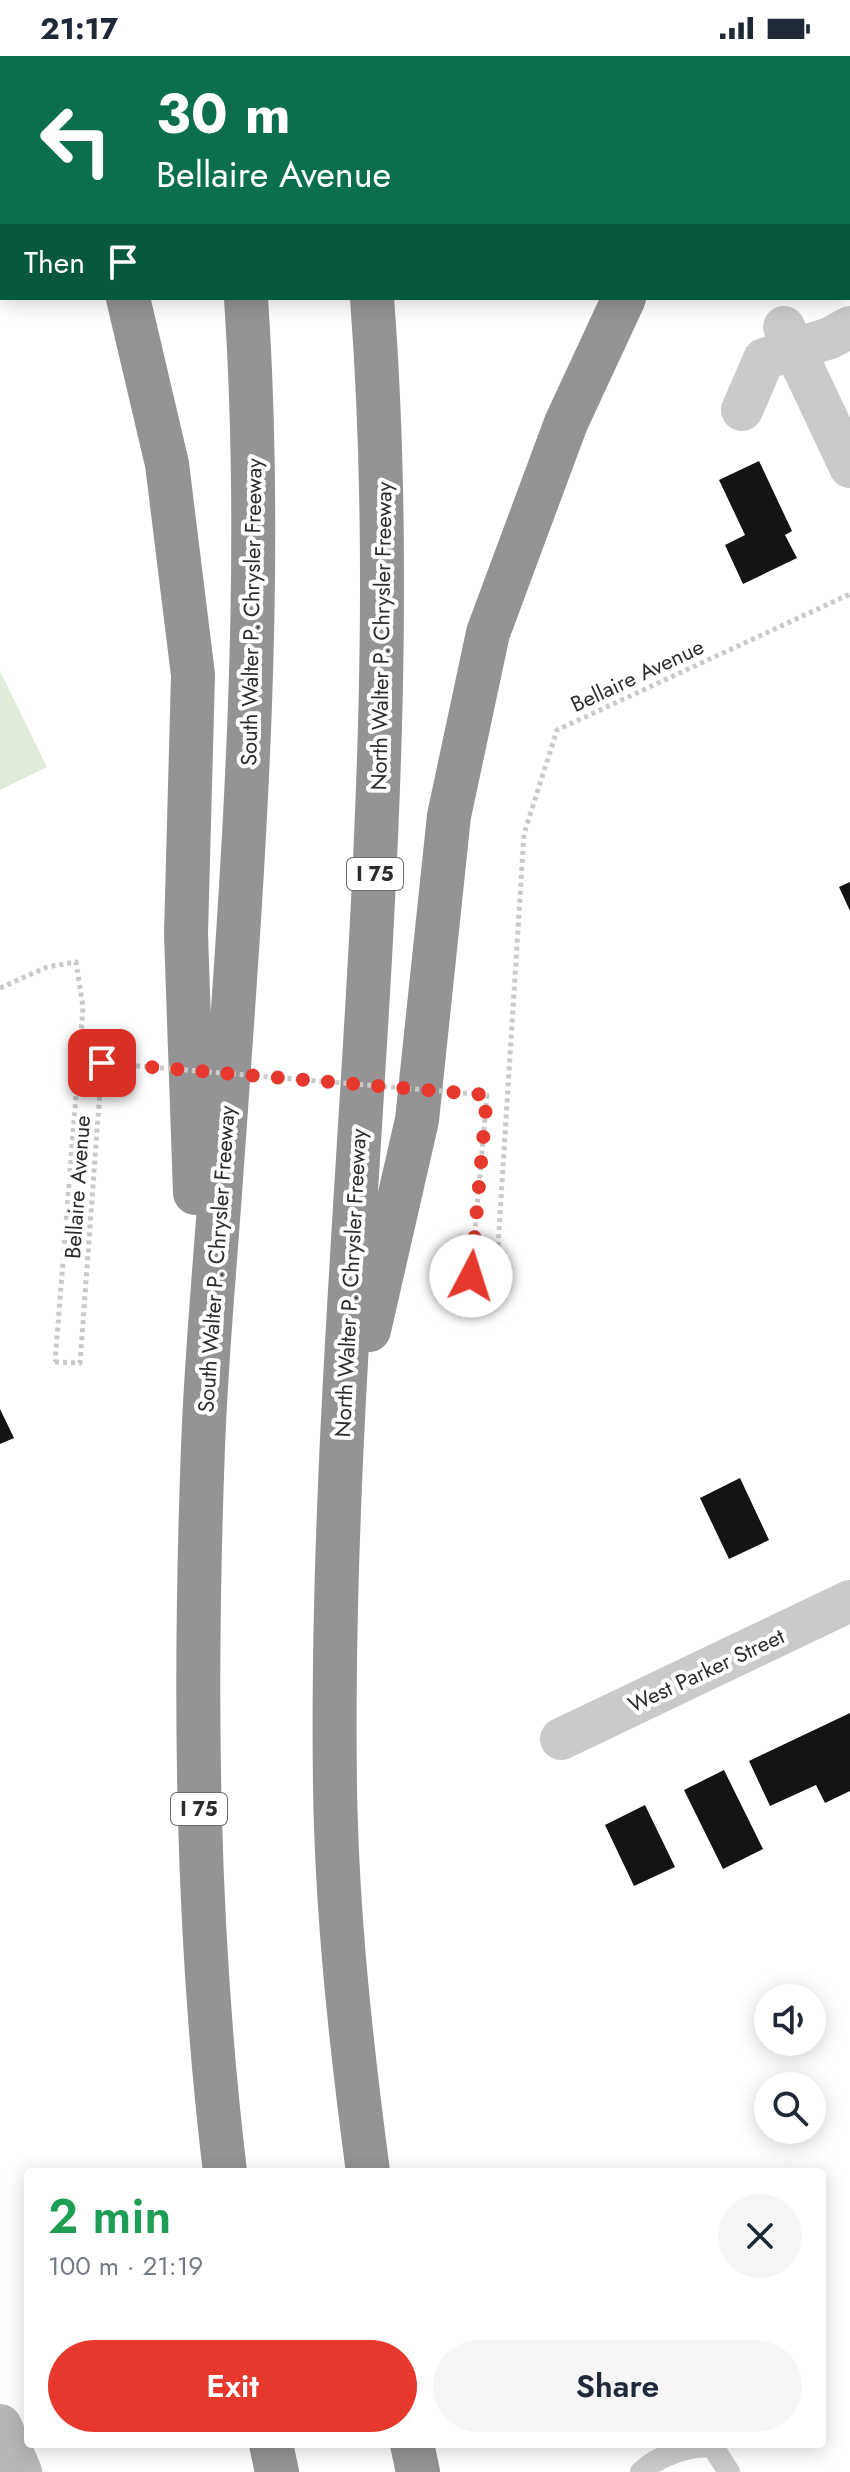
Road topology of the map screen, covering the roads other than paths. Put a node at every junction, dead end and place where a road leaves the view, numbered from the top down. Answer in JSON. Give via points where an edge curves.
{"nodes":[{"id":1,"x":128,"y":300,"type":"edge"},
{"id":2,"x":246,"y":300,"type":"edge"},
{"id":3,"x":372,"y":300,"type":"edge"},
{"id":4,"x":623,"y":300,"type":"edge"},
{"id":5,"x":850,"y":327,"type":"edge"},
{"id":6,"x":789,"y":338,"type":"junction"},
{"id":7,"x":742,"y":410,"type":"dead end"},
{"id":8,"x":850,"y":467,"type":"edge"},
{"id":9,"x":203,"y":1446,"type":"junction"},
{"id":10,"x":342,"y":1449,"type":"junction"},
{"id":11,"x":850,"y":1601,"type":"edge"},
{"id":12,"x":561,"y":1739,"type":"dead end"},
{"id":13,"x":225,"y":2168,"type":"edge"},
{"id":14,"x":368,"y":2168,"type":"edge"},
{"id":15,"x":0,"y":2426,"type":"edge"},
{"id":16,"x":272,"y":2448,"type":"edge"},
{"id":17,"x":413,"y":2448,"type":"edge"},
{"id":18,"x":691,"y":2448,"type":"edge"},
{"id":19,"x":714,"y":2448,"type":"edge"},
{"id":20,"x":20,"y":2472,"type":"edge"},
{"id":21,"x":277,"y":2472,"type":"edge"},
{"id":22,"x":418,"y":2472,"type":"edge"},
{"id":23,"x":641,"y":2472,"type":"edge"},
{"id":24,"x":729,"y":2472,"type":"edge"}],
"edges":[{"from":1,"to":9,"type":"highway","via":[[167,464],[193,675],[186,934]]},
{"from":2,"to":9,"type":"highway","name":"South Walter P. Chrysler Freeway","number":"I 75","via":[[256,507],[253,668]]},
{"from":3,"to":10,"type":"highway","name":"North Walter P. Chrysler Freeway","number":"I 75","via":[[383,465],[383,714]]},
{"from":4,"to":10,"type":"highway","via":[[566,423],[488,633],[449,816],[417,1120]]},
{"from":5,"to":6,"type":"street","via":[[830,338]]},
{"from":6,"to":7,"type":"street","via":[[764,359]]},
{"from":6,"to":8,"type":"street"},
{"from":9,"to":13,"type":"highway","name":"South Walter P. Chrysler Freeway","number":"I 75","via":[[199,1816],[209,2037]]},
{"from":10,"to":14,"type":"highway","name":"North Walter P. Chrysler Freeway","number":"I 75","via":[[335,1677],[338,1890]]},
{"from":11,"to":12,"type":"street","name":"West Parker Street"},
{"from":15,"to":20,"type":"main road"},
{"from":16,"to":21,"type":"highway"},
{"from":17,"to":22,"type":"highway"},
{"from":18,"to":23,"type":"lane","via":[[651,2462]]},
{"from":19,"to":24,"type":"lane"}]}
